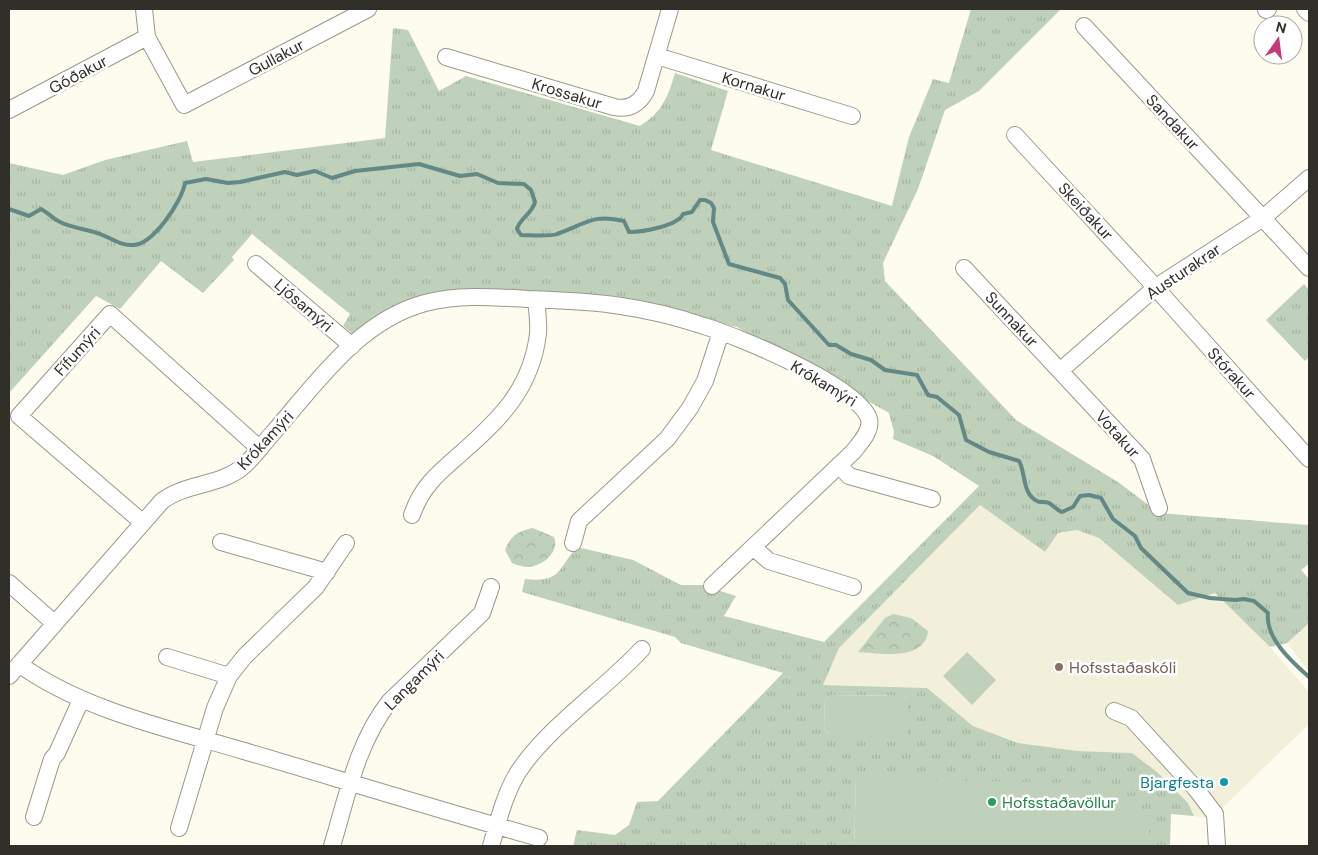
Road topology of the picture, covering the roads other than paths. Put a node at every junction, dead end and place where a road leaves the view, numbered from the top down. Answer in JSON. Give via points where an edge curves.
{"nodes":[{"id":1,"x":144,"y":9,"type":"edge"},
{"id":2,"x":368,"y":9,"type":"edge"},
{"id":3,"x":670,"y":9,"type":"edge"},
{"id":4,"x":1305,"y":9,"type":"edge"},
{"id":5,"x":1309,"y":13,"type":"edge"},
{"id":6,"x":1084,"y":26,"type":"dead end"},
{"id":7,"x":147,"y":37,"type":"junction"},
{"id":8,"x":657,"y":56,"type":"junction"},
{"id":9,"x":446,"y":57,"type":"dead end"},
{"id":10,"x":9,"y":110,"type":"edge"},
{"id":11,"x":852,"y":116,"type":"dead end"},
{"id":12,"x":1015,"y":135,"type":"dead end"},
{"id":13,"x":1309,"y":178,"type":"edge"},
{"id":14,"x":1263,"y":218,"type":"junction"},
{"id":15,"x":256,"y":264,"type":"dead end"},
{"id":16,"x":964,"y":268,"type":"dead end"},
{"id":17,"x":1309,"y":268,"type":"edge"},
{"id":18,"x":1156,"y":287,"type":"junction"},
{"id":19,"x":536,"y":299,"type":"junction"},
{"id":20,"x":721,"y":332,"type":"junction"},
{"id":21,"x":352,"y":346,"type":"junction"},
{"id":22,"x":1061,"y":370,"type":"junction"},
{"id":23,"x":259,"y":448,"type":"junction"},
{"id":24,"x":1309,"y":459,"type":"edge"},
{"id":25,"x":839,"y":465,"type":"junction"},
{"id":26,"x":932,"y":499,"type":"dead end"},
{"id":27,"x":1159,"y":508,"type":"dead end"},
{"id":28,"x":412,"y":515,"type":"dead end"},
{"id":29,"x":142,"y":522,"type":"junction"},
{"id":30,"x":221,"y":542,"type":"dead end"},
{"id":31,"x":346,"y":543,"type":"dead end"},
{"id":32,"x":572,"y":543,"type":"dead end"},
{"id":33,"x":753,"y":547,"type":"junction"},
{"id":34,"x":327,"y":572,"type":"junction"},
{"id":35,"x":9,"y":583,"type":"edge"},
{"id":36,"x":712,"y":586,"type":"dead end"},
{"id":37,"x":491,"y":587,"type":"dead end"},
{"id":38,"x":853,"y":587,"type":"dead end"},
{"id":39,"x":54,"y":623,"type":"junction"},
{"id":40,"x":642,"y":649,"type":"dead end"},
{"id":41,"x":167,"y":657,"type":"dead end"},
{"id":42,"x":14,"y":670,"type":"edge"},
{"id":43,"x":229,"y":676,"type":"junction"},
{"id":44,"x":81,"y":700,"type":"junction"},
{"id":45,"x":1114,"y":711,"type":"dead end"},
{"id":46,"x":206,"y":740,"type":"junction"},
{"id":47,"x":351,"y":783,"type":"junction"},
{"id":48,"x":34,"y":817,"type":"dead end"},
{"id":49,"x":497,"y":826,"type":"junction"},
{"id":50,"x":179,"y":828,"type":"dead end"},
{"id":51,"x":538,"y":838,"type":"dead end"},
{"id":52,"x":332,"y":846,"type":"edge"},
{"id":53,"x":491,"y":846,"type":"edge"},
{"id":54,"x":1217,"y":846,"type":"edge"}],
"edges":[{"from":1,"to":7,"type":"street"},
{"from":2,"to":7,"type":"street","name":"Gullakur","via":[[184,105]]},
{"from":3,"to":8,"type":"street","name":"Krossakur"},
{"from":4,"to":5,"type":"street"},
{"from":6,"to":14,"type":"street","name":"Sandakur"},
{"from":7,"to":10,"type":"street","name":"Góðakur"},
{"from":8,"to":9,"type":"street","name":"Krossakur","via":[[642,99],[630,107],[619,108]]},
{"from":8,"to":11,"type":"street","name":"Kornakur"},
{"from":12,"to":18,"type":"street","name":"Skeiðakur"},
{"from":13,"to":14,"type":"street","name":"Austurakrar"},
{"from":14,"to":17,"type":"street","name":"Sandakur"},
{"from":14,"to":18,"type":"street","name":"Austurakrar"},
{"from":15,"to":21,"type":"street","name":"Ljósamýri"},
{"from":16,"to":22,"type":"street","name":"Sunnakur"},
{"from":18,"to":22,"type":"street","name":"Austurakrar"},
{"from":18,"to":24,"type":"street","name":"Stórakur"},
{"from":19,"to":20,"type":"street","name":"Krókamýri","via":[[622,306]]},
{"from":19,"to":21,"type":"street","name":"Krókamýri","via":[[454,298],[424,303],[382,321]]},
{"from":19,"to":28,"type":"street","via":[[538,332],[528,375],[520,391],[490,427],[428,482]]},
{"from":20,"to":25,"type":"street","name":"Krókamýri","via":[[826,381],[863,407],[869,428]]},
{"from":20,"to":32,"type":"street","via":[[705,382],[690,408],[667,439],[579,520]]},
{"from":21,"to":23,"type":"street","name":"Krókamýri"},
{"from":22,"to":27,"type":"street","name":"Votakur","via":[[1142,459]]},
{"from":23,"to":29,"type":"street","name":"Krókamýri","via":[[243,468],[168,496]]},
{"from":23,"to":29,"type":"street","name":"Fífumýri","via":[[110,314],[20,416]]},
{"from":25,"to":26,"type":"street","via":[[849,476]]},
{"from":25,"to":33,"type":"street","name":"Krókamýri"},
{"from":29,"to":39,"type":"street","name":"Krókamýri"},
{"from":30,"to":34,"type":"street"},
{"from":31,"to":34,"type":"street"},
{"from":33,"to":36,"type":"street","name":"Krókamýri"},
{"from":33,"to":38,"type":"street","via":[[769,561]]},
{"from":34,"to":43,"type":"street"},
{"from":35,"to":39,"type":"street"},
{"from":37,"to":47,"type":"street","name":"Langamýri","via":[[482,613],[379,715],[365,741]]},
{"from":39,"to":42,"type":"street","name":"Krókamýri"},
{"from":40,"to":49,"type":"street","via":[[618,675],[550,735],[518,772]]},
{"from":41,"to":43,"type":"street"},
{"from":42,"to":44,"type":"street"},
{"from":43,"to":46,"type":"street"},
{"from":44,"to":46,"type":"street"},
{"from":44,"to":48,"type":"street","via":[[52,760]]},
{"from":45,"to":54,"type":"street","via":[[1131,718],[1196,789],[1214,814]]},
{"from":46,"to":47,"type":"street"},
{"from":46,"to":50,"type":"street"},
{"from":47,"to":49,"type":"street"},
{"from":47,"to":52,"type":"street","name":"Langamýri"},
{"from":49,"to":51,"type":"street"},
{"from":49,"to":53,"type":"street"}]}
